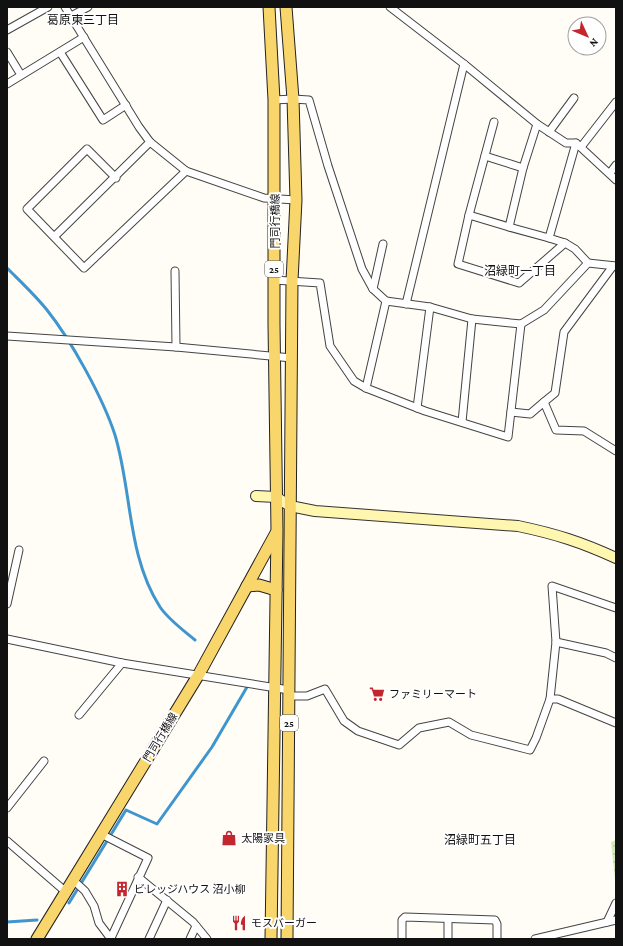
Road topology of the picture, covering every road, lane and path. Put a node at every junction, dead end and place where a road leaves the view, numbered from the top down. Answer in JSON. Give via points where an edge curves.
{"nodes":[{"id":1,"x":48,"y":7,"type":"edge"},
{"id":2,"x":66,"y":7,"type":"edge"},
{"id":3,"x":88,"y":7,"type":"edge"},
{"id":4,"x":269,"y":7,"type":"edge"},
{"id":5,"x":286,"y":7,"type":"edge"},
{"id":6,"x":390,"y":7,"type":"edge"},
{"id":7,"x":71,"y":16,"type":"junction"},
{"id":8,"x":7,"y":30,"type":"edge"},
{"id":9,"x":84,"y":37,"type":"junction"},
{"id":10,"x":7,"y":52,"type":"edge"},
{"id":11,"x":60,"y":52,"type":"junction"},
{"id":12,"x":464,"y":64,"type":"junction"},
{"id":13,"x":21,"y":75,"type":"junction"},
{"id":14,"x":7,"y":84,"type":"edge"},
{"id":15,"x":293,"y":98,"type":"junction"},
{"id":16,"x":574,"y":98,"type":"dead end"},
{"id":17,"x":274,"y":100,"type":"junction"},
{"id":18,"x":616,"y":102,"type":"edge"},
{"id":19,"x":126,"y":105,"type":"junction"},
{"id":20,"x":494,"y":122,"type":"dead end"},
{"id":21,"x":537,"y":124,"type":"junction"},
{"id":22,"x":549,"y":132,"type":"junction"},
{"id":23,"x":150,"y":142,"type":"junction"},
{"id":24,"x":578,"y":145,"type":"junction"},
{"id":25,"x":485,"y":156,"type":"junction"},
{"id":26,"x":616,"y":165,"type":"edge"},
{"id":27,"x":523,"y":168,"type":"junction"},
{"id":28,"x":186,"y":171,"type":"junction"},
{"id":29,"x":610,"y":173,"type":"junction"},
{"id":30,"x":116,"y":178,"type":"junction"},
{"id":31,"x":616,"y":180,"type":"edge"},
{"id":32,"x":275,"y":200,"type":"junction"},
{"id":33,"x":296,"y":200,"type":"junction"},
{"id":34,"x":469,"y":215,"type":"junction"},
{"id":35,"x":509,"y":227,"type":"junction"},
{"id":36,"x":55,"y":236,"type":"junction"},
{"id":37,"x":549,"y":238,"type":"junction"},
{"id":38,"x":565,"y":243,"type":"junction"},
{"id":39,"x":383,"y":244,"type":"dead end"},
{"id":40,"x":588,"y":263,"type":"junction"},
{"id":41,"x":615,"y":266,"type":"edge"},
{"id":42,"x":175,"y":271,"type":"dead end"},
{"id":43,"x":274,"y":280,"type":"junction"},
{"id":44,"x":292,"y":282,"type":"junction"},
{"id":45,"x":373,"y":289,"type":"junction"},
{"id":46,"x":386,"y":301,"type":"junction"},
{"id":47,"x":406,"y":304,"type":"junction"},
{"id":48,"x":430,"y":307,"type":"junction"},
{"id":49,"x":472,"y":319,"type":"junction"},
{"id":50,"x":522,"y":324,"type":"junction"},
{"id":51,"x":7,"y":336,"type":"edge"},
{"id":52,"x":176,"y":347,"type":"junction"},
{"id":53,"x":274,"y":358,"type":"junction"},
{"id":54,"x":292,"y":358,"type":"junction"},
{"id":55,"x":366,"y":388,"type":"junction"},
{"id":56,"x":544,"y":402,"type":"junction"},
{"id":57,"x":417,"y":408,"type":"junction"},
{"id":58,"x":512,"y":412,"type":"junction"},
{"id":59,"x":462,"y":422,"type":"junction"},
{"id":60,"x":616,"y":451,"type":"edge"},
{"id":61,"x":256,"y":496,"type":"dead end"},
{"id":62,"x":276,"y":497,"type":"junction"},
{"id":63,"x":290,"y":506,"type":"junction"},
{"id":64,"x":277,"y":531,"type":"junction"},
{"id":65,"x":19,"y":550,"type":"dead end"},
{"id":66,"x":616,"y":558,"type":"edge"},
{"id":67,"x":247,"y":586,"type":"junction"},
{"id":68,"x":276,"y":590,"type":"junction"},
{"id":69,"x":7,"y":604,"type":"edge"},
{"id":70,"x":616,"y":608,"type":"edge"},
{"id":71,"x":7,"y":639,"type":"edge"},
{"id":72,"x":556,"y":642,"type":"junction"},
{"id":73,"x":616,"y":658,"type":"edge"},
{"id":74,"x":122,"y":663,"type":"junction"},
{"id":75,"x":199,"y":674,"type":"junction"},
{"id":76,"x":274,"y":688,"type":"junction"},
{"id":77,"x":289,"y":693,"type":"junction"},
{"id":78,"x":550,"y":699,"type":"junction"},
{"id":79,"x":79,"y":715,"type":"dead end"},
{"id":80,"x":616,"y":723,"type":"edge"},
{"id":81,"x":44,"y":761,"type":"dead end"},
{"id":82,"x":7,"y":808,"type":"edge"},
{"id":83,"x":103,"y":836,"type":"junction"},
{"id":84,"x":7,"y":841,"type":"edge"},
{"id":85,"x":138,"y":877,"type":"junction"},
{"id":86,"x":75,"y":882,"type":"junction"},
{"id":87,"x":66,"y":892,"type":"junction"},
{"id":88,"x":166,"y":900,"type":"junction"},
{"id":89,"x":616,"y":903,"type":"edge"},
{"id":90,"x":448,"y":919,"type":"junction"},
{"id":91,"x":616,"y":920,"type":"edge"},
{"id":92,"x":607,"y":922,"type":"junction"},
{"id":93,"x":196,"y":926,"type":"junction"},
{"id":94,"x":554,"y":937,"type":"edge"},
{"id":95,"x":37,"y":939,"type":"edge"},
{"id":96,"x":111,"y":939,"type":"edge"},
{"id":97,"x":149,"y":939,"type":"edge"},
{"id":98,"x":190,"y":939,"type":"edge"},
{"id":99,"x":207,"y":939,"type":"edge"},
{"id":100,"x":271,"y":939,"type":"edge"},
{"id":101,"x":287,"y":939,"type":"edge"},
{"id":102,"x":402,"y":939,"type":"edge"},
{"id":103,"x":448,"y":939,"type":"edge"},
{"id":104,"x":496,"y":939,"type":"edge"},
{"id":105,"x":535,"y":939,"type":"edge"}],
"edges":[{"from":1,"to":8,"type":"street"},
{"from":2,"to":7,"type":"street"},
{"from":3,"to":7,"type":"street"},
{"from":4,"to":17,"type":"main road","name":"門司行橋線","number":"25"},
{"from":5,"to":15,"type":"main road","name":"門司行橋線","number":"25"},
{"from":6,"to":12,"type":"street"},
{"from":7,"to":9,"type":"street"},
{"from":9,"to":11,"type":"street"},
{"from":9,"to":19,"type":"street"},
{"from":10,"to":13,"type":"street"},
{"from":11,"to":13,"type":"street"},
{"from":11,"to":19,"type":"street","via":[[103,120]]},
{"from":12,"to":21,"type":"street"},
{"from":12,"to":47,"type":"street"},
{"from":13,"to":14,"type":"street"},
{"from":15,"to":17,"type":"street"},
{"from":15,"to":33,"type":"main road","name":"門司行橋線","number":"25"},
{"from":15,"to":45,"type":"street","via":[[309,100],[362,269]]},
{"from":16,"to":22,"type":"street"},
{"from":17,"to":32,"type":"main road","name":"門司行橋線","number":"25"},
{"from":18,"to":24,"type":"street"},
{"from":19,"to":23,"type":"street"},
{"from":20,"to":25,"type":"street"},
{"from":21,"to":22,"type":"street"},
{"from":21,"to":27,"type":"street"},
{"from":22,"to":24,"type":"street","via":[[566,143]]},
{"from":23,"to":28,"type":"street"},
{"from":23,"to":30,"type":"street"},
{"from":24,"to":29,"type":"street"},
{"from":24,"to":37,"type":"street"},
{"from":25,"to":27,"type":"street"},
{"from":25,"to":34,"type":"street"},
{"from":26,"to":29,"type":"street"},
{"from":27,"to":35,"type":"street"},
{"from":28,"to":32,"type":"street"},
{"from":28,"to":36,"type":"street","via":[[84,268]]},
{"from":29,"to":31,"type":"street"},
{"from":30,"to":36,"type":"street"},
{"from":30,"to":36,"type":"street","via":[[87,149],[27,209]]},
{"from":32,"to":33,"type":"street"},
{"from":32,"to":43,"type":"main road","name":"門司行橋線","number":"25"},
{"from":33,"to":44,"type":"main road","name":"門司行橋線","number":"25"},
{"from":34,"to":35,"type":"street"},
{"from":34,"to":38,"type":"street","via":[[458,264],[519,283]]},
{"from":35,"to":37,"type":"street"},
{"from":37,"to":38,"type":"street"},
{"from":38,"to":40,"type":"street","via":[[575,249]]},
{"from":39,"to":45,"type":"street"},
{"from":40,"to":41,"type":"street"},
{"from":40,"to":50,"type":"street","via":[[544,310]]},
{"from":41,"to":56,"type":"street","via":[[564,332],[555,393]]},
{"from":42,"to":52,"type":"street"},
{"from":43,"to":44,"type":"street"},
{"from":43,"to":53,"type":"main road","name":"門司行橋線","number":"25"},
{"from":44,"to":54,"type":"main road","name":"門司行橋線","number":"25"},
{"from":44,"to":55,"type":"street","via":[[320,282],[330,346],[354,381]]},
{"from":45,"to":46,"type":"street"},
{"from":46,"to":47,"type":"street"},
{"from":46,"to":55,"type":"street"},
{"from":47,"to":48,"type":"street"},
{"from":48,"to":49,"type":"street"},
{"from":48,"to":57,"type":"street"},
{"from":49,"to":50,"type":"street"},
{"from":49,"to":59,"type":"street"},
{"from":50,"to":58,"type":"street"},
{"from":51,"to":52,"type":"street"},
{"from":52,"to":53,"type":"street"},
{"from":53,"to":54,"type":"street"},
{"from":53,"to":62,"type":"main road","name":"門司行橋線","number":"25"},
{"from":54,"to":63,"type":"main road","name":"門司行橋線","number":"25"},
{"from":55,"to":57,"type":"street"},
{"from":56,"to":58,"type":"street","via":[[530,414]]},
{"from":56,"to":60,"type":"street","via":[[556,430],[584,431]]},
{"from":57,"to":59,"type":"street"},
{"from":58,"to":59,"type":"street","via":[[508,437]]},
{"from":61,"to":62,"type":"street"},
{"from":62,"to":63,"type":"street"},
{"from":62,"to":64,"type":"main road","name":"門司行橋線","number":"25"},
{"from":63,"to":64,"type":"main road","name":"門司行橋線","number":"25"},
{"from":63,"to":66,"type":"street","via":[[315,511],[518,526],[550,532]]},
{"from":63,"to":77,"type":"main road","name":"門司行橋線","number":"25"},
{"from":64,"to":67,"type":"main road","name":"門司行橋線","number":"25"},
{"from":64,"to":68,"type":"main road","name":"門司行橋線","number":"25"},
{"from":65,"to":69,"type":"street"},
{"from":67,"to":68,"type":"main road","via":[[259,585]]},
{"from":67,"to":75,"type":"main road","name":"門司行橋線","number":"25"},
{"from":68,"to":76,"type":"main road","name":"門司行橋線","number":"25"},
{"from":70,"to":72,"type":"street","via":[[552,586]]},
{"from":71,"to":74,"type":"street"},
{"from":72,"to":73,"type":"street","via":[[606,653]]},
{"from":72,"to":78,"type":"street"},
{"from":74,"to":75,"type":"street"},
{"from":74,"to":79,"type":"street"},
{"from":75,"to":76,"type":"street"},
{"from":75,"to":83,"type":"main road","name":"門司行橋線","number":"25"},
{"from":76,"to":77,"type":"street"},
{"from":76,"to":100,"type":"main road","name":"門司行橋線","number":"25"},
{"from":77,"to":78,"type":"street","via":[[307,696],[325,689],[344,721],[358,731],[399,745],[419,728],[449,722],[470,735],[530,750]]},
{"from":77,"to":101,"type":"main road","name":"門司行橋線","number":"25"},
{"from":78,"to":80,"type":"street","via":[[558,699]]},
{"from":81,"to":82,"type":"street"},
{"from":83,"to":85,"type":"street","via":[[148,858]]},
{"from":83,"to":86,"type":"main road","name":"門司行橋線","number":"25"},
{"from":84,"to":87,"type":"street"},
{"from":85,"to":88,"type":"street"},
{"from":85,"to":96,"type":"street"},
{"from":86,"to":87,"type":"main road","name":"門司行橋線","number":"25"},
{"from":86,"to":96,"type":"street","via":[[94,906],[99,923]]},
{"from":87,"to":95,"type":"main road","name":"門司行橋線","number":"25"},
{"from":88,"to":93,"type":"street"},
{"from":88,"to":97,"type":"street"},
{"from":89,"to":92,"type":"street"},
{"from":90,"to":102,"type":"street","via":[[405,918],[402,920]]},
{"from":90,"to":103,"type":"street"},
{"from":90,"to":104,"type":"street","via":[[495,920]]},
{"from":91,"to":92,"type":"street"},
{"from":92,"to":94,"type":"street"},
{"from":93,"to":98,"type":"street"},
{"from":93,"to":99,"type":"street"},
{"from":94,"to":105,"type":"street"}]}
